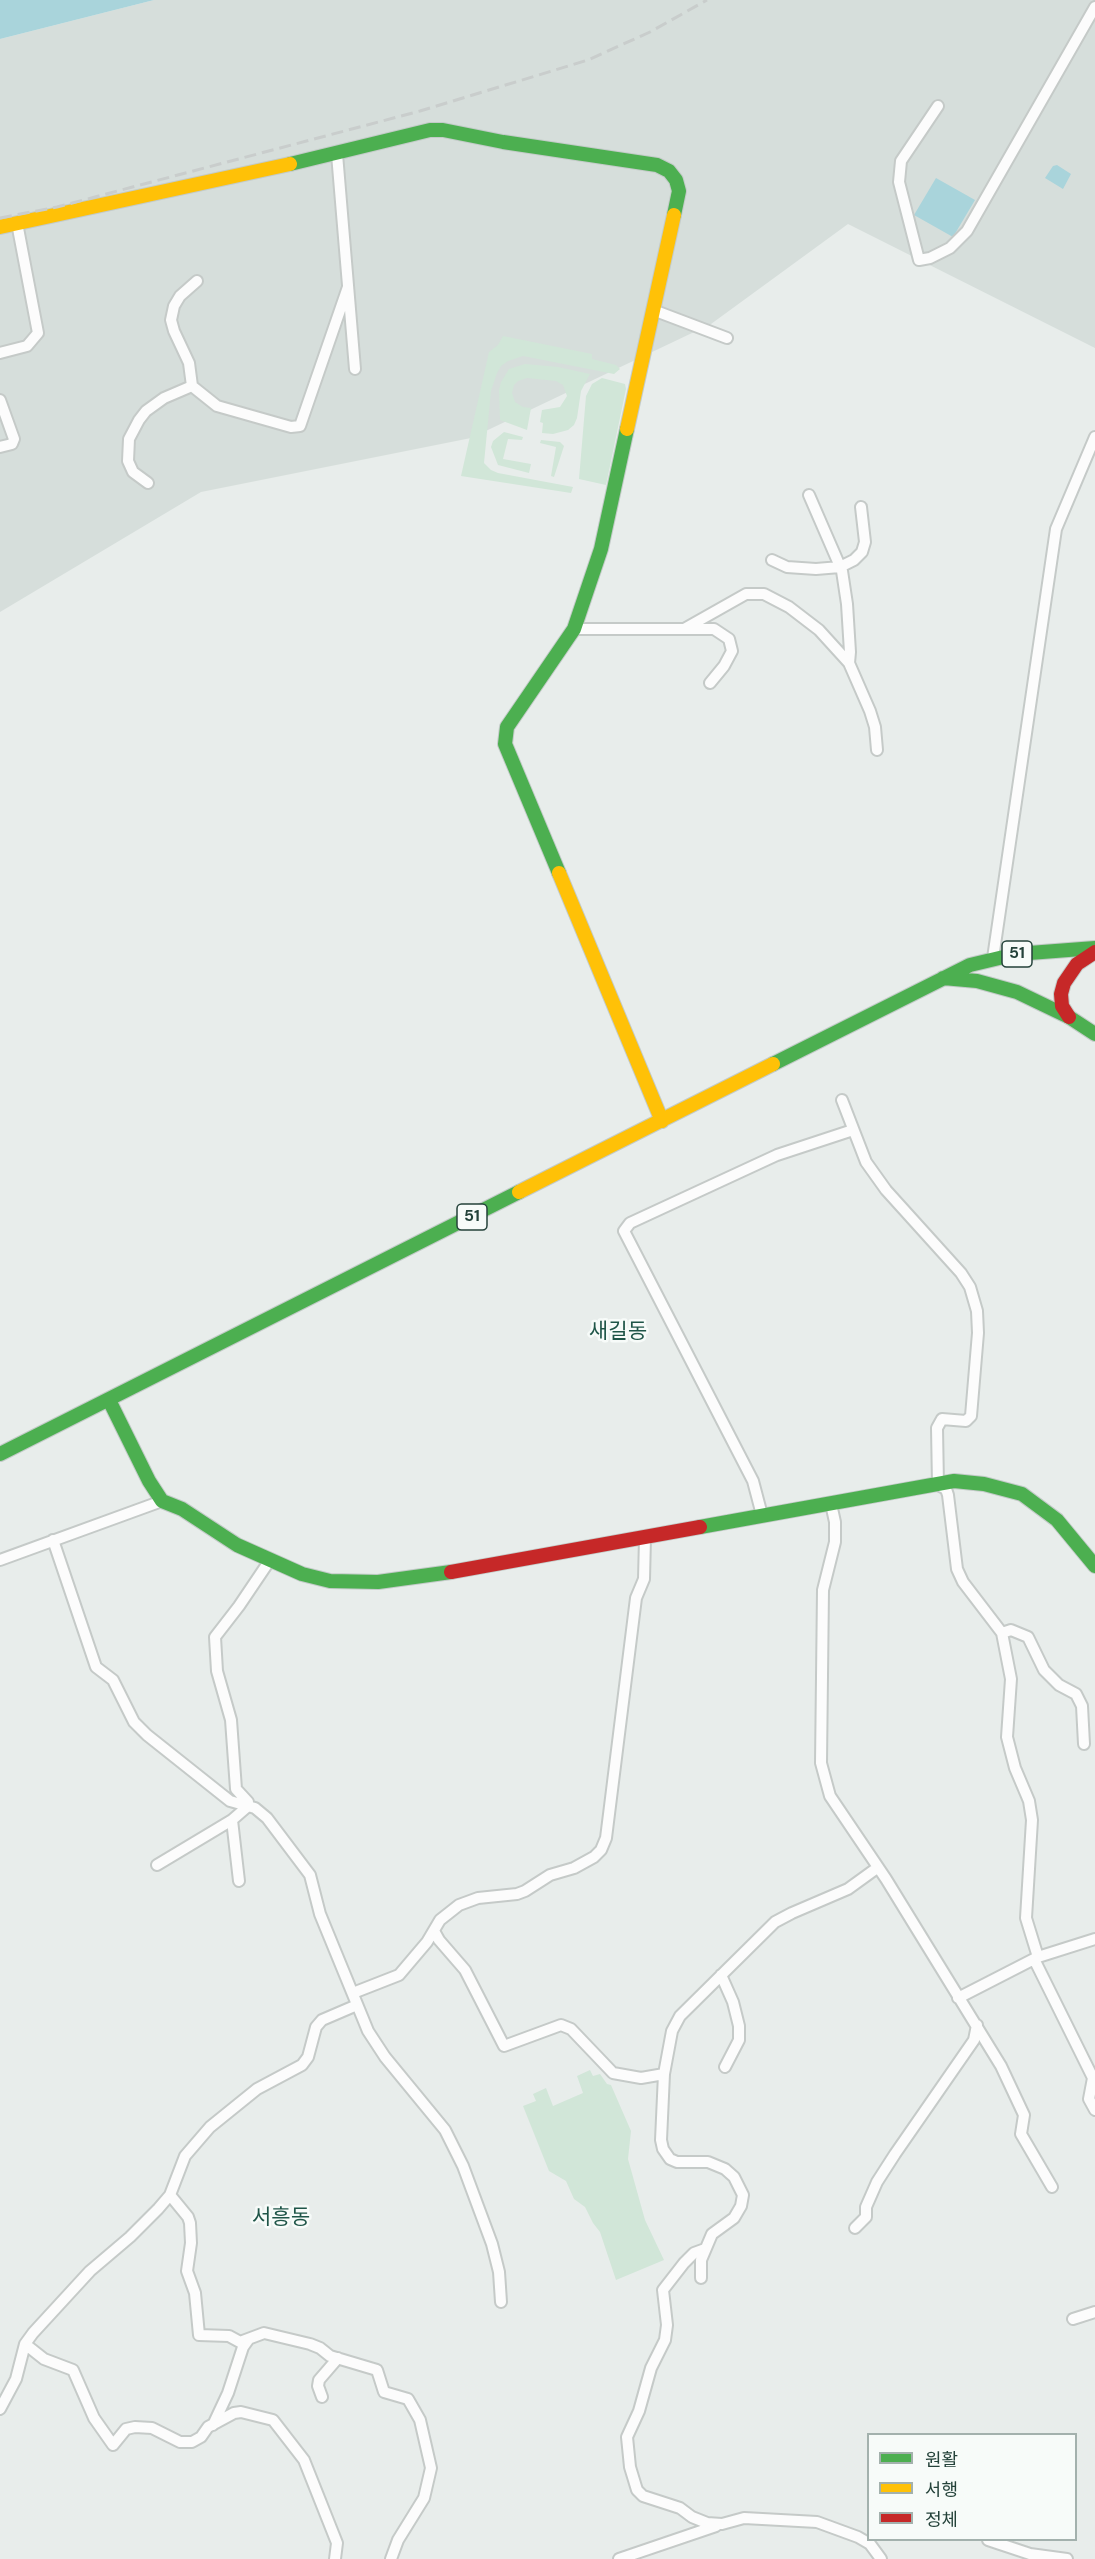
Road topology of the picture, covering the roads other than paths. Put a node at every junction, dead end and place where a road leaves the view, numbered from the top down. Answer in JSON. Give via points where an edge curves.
{"nodes":[{"id":1,"x":1095,"y":7,"type":"edge"},
{"id":2,"x":938,"y":106,"type":"dead end"},
{"id":3,"x":337,"y":154,"type":"junction"},
{"id":4,"x":18,"y":223,"type":"junction"},
{"id":5,"x":0,"y":227,"type":"edge"},
{"id":6,"x":197,"y":281,"type":"dead end"},
{"id":7,"x":348,"y":287,"type":"junction"},
{"id":8,"x":653,"y":310,"type":"junction"},
{"id":9,"x":727,"y":338,"type":"dead end"},
{"id":10,"x":0,"y":352,"type":"edge"},
{"id":11,"x":355,"y":369,"type":"dead end"},
{"id":12,"x":192,"y":386,"type":"junction"},
{"id":13,"x":0,"y":400,"type":"edge"},
{"id":14,"x":1095,"y":437,"type":"edge"},
{"id":15,"x":0,"y":447,"type":"edge"},
{"id":16,"x":148,"y":483,"type":"dead end"},
{"id":17,"x":809,"y":495,"type":"dead end"},
{"id":18,"x":861,"y":507,"type":"dead end"},
{"id":19,"x":772,"y":560,"type":"dead end"},
{"id":20,"x":840,"y":567,"type":"junction"},
{"id":21,"x":574,"y":629,"type":"junction"},
{"id":22,"x":684,"y":629,"type":"junction"},
{"id":23,"x":849,"y":663,"type":"junction"},
{"id":24,"x":710,"y":683,"type":"dead end"},
{"id":25,"x":877,"y":750,"type":"dead end"},
{"id":26,"x":1095,"y":948,"type":"edge"},
{"id":27,"x":1095,"y":952,"type":"edge"},
{"id":28,"x":993,"y":957,"type":"junction"},
{"id":29,"x":943,"y":978,"type":"junction"},
{"id":30,"x":1069,"y":1017,"type":"junction"},
{"id":31,"x":1095,"y":1034,"type":"edge"},
{"id":32,"x":843,"y":1100,"type":"dead end"},
{"id":33,"x":662,"y":1121,"type":"junction"},
{"id":34,"x":853,"y":1130,"type":"junction"},
{"id":35,"x":109,"y":1400,"type":"junction"},
{"id":36,"x":0,"y":1454,"type":"edge"},
{"id":37,"x":938,"y":1485,"type":"junction"},
{"id":38,"x":162,"y":1502,"type":"junction"},
{"id":39,"x":831,"y":1503,"type":"junction"},
{"id":40,"x":762,"y":1515,"type":"junction"},
{"id":41,"x":645,"y":1538,"type":"junction"},
{"id":42,"x":53,"y":1540,"type":"junction"},
{"id":43,"x":0,"y":1560,"type":"edge"},
{"id":44,"x":270,"y":1560,"type":"junction"},
{"id":45,"x":1095,"y":1566,"type":"edge"},
{"id":46,"x":1002,"y":1633,"type":"junction"},
{"id":47,"x":1084,"y":1744,"type":"dead end"},
{"id":48,"x":247,"y":1807,"type":"junction"},
{"id":49,"x":232,"y":1820,"type":"junction"},
{"id":50,"x":157,"y":1865,"type":"dead end"},
{"id":51,"x":877,"y":1868,"type":"junction"},
{"id":52,"x":239,"y":1881,"type":"dead end"},
{"id":53,"x":434,"y":1931,"type":"junction"},
{"id":54,"x":1095,"y":1939,"type":"edge"},
{"id":55,"x":1036,"y":1958,"type":"junction"},
{"id":56,"x":721,"y":1975,"type":"junction"},
{"id":57,"x":353,"y":1993,"type":"junction"},
{"id":58,"x":958,"y":1998,"type":"junction"},
{"id":59,"x":357,"y":2005,"type":"junction"},
{"id":60,"x":977,"y":2025,"type":"junction"},
{"id":61,"x":725,"y":2067,"type":"dead end"},
{"id":62,"x":664,"y":2074,"type":"junction"},
{"id":63,"x":1095,"y":2110,"type":"edge"},
{"id":64,"x":1052,"y":2187,"type":"dead end"},
{"id":65,"x":170,"y":2195,"type":"junction"},
{"id":66,"x":855,"y":2228,"type":"dead end"},
{"id":67,"x":705,"y":2249,"type":"junction"},
{"id":68,"x":701,"y":2278,"type":"dead end"},
{"id":69,"x":501,"y":2302,"type":"dead end"},
{"id":70,"x":1095,"y":2312,"type":"edge"},
{"id":71,"x":1073,"y":2319,"type":"dead end"},
{"id":72,"x":248,"y":2340,"type":"junction"},
{"id":73,"x":25,"y":2344,"type":"junction"},
{"id":74,"x":338,"y":2358,"type":"junction"},
{"id":75,"x":322,"y":2397,"type":"dead end"},
{"id":76,"x":0,"y":2409,"type":"edge"},
{"id":77,"x":213,"y":2425,"type":"junction"},
{"id":78,"x":722,"y":2524,"type":"junction"},
{"id":79,"x":991,"y":2541,"type":"edge"},
{"id":80,"x":335,"y":2559,"type":"edge"},
{"id":81,"x":391,"y":2559,"type":"edge"},
{"id":82,"x":619,"y":2559,"type":"edge"},
{"id":83,"x":881,"y":2559,"type":"edge"},
{"id":84,"x":1067,"y":2559,"type":"edge"}],
"edges":[{"from":1,"to":2,"type":"street","via":[[967,231],[950,248],[919,260],[899,182],[901,161]]},
{"from":3,"to":4,"type":"street"},
{"from":3,"to":7,"type":"street"},
{"from":3,"to":8,"type":"street","via":[[443,130],[657,165],[669,171],[679,191]]},
{"from":4,"to":5,"type":"street"},
{"from":4,"to":10,"type":"street","via":[[38,333],[27,346]]},
{"from":6,"to":12,"type":"street","via":[[180,296],[171,320],[189,363]]},
{"from":7,"to":11,"type":"street"},
{"from":7,"to":12,"type":"street","via":[[300,426],[291,427],[217,406]]},
{"from":8,"to":9,"type":"street"},
{"from":8,"to":21,"type":"street","via":[[601,549]]},
{"from":12,"to":16,"type":"street","via":[[154,404],[129,439],[128,461]]},
{"from":13,"to":15,"type":"street","via":[[14,439],[12,444]]},
{"from":14,"to":28,"type":"street","via":[[1056,528]]},
{"from":17,"to":20,"type":"street"},
{"from":18,"to":20,"type":"street","via":[[865,542],[862,552]]},
{"from":19,"to":20,"type":"street","via":[[787,567]]},
{"from":20,"to":23,"type":"street","via":[[847,604]]},
{"from":21,"to":22,"type":"street"},
{"from":21,"to":33,"type":"street","via":[[507,727],[505,744]]},
{"from":22,"to":23,"type":"street","via":[[746,594],[764,594],[819,630]]},
{"from":22,"to":24,"type":"street","via":[[714,629],[729,639],[732,651]]},
{"from":23,"to":25,"type":"street","via":[[870,711]]},
{"from":26,"to":28,"type":"street","number":"51"},
{"from":27,"to":30,"type":"street","via":[[1077,964],[1064,983],[1062,1006]]},
{"from":28,"to":29,"type":"street","number":"51"},
{"from":29,"to":30,"type":"street","via":[[996,984]]},
{"from":29,"to":33,"type":"street","number":"51"},
{"from":30,"to":31,"type":"street"},
{"from":32,"to":34,"type":"street"},
{"from":33,"to":35,"type":"street","number":"51"},
{"from":34,"to":37,"type":"street","via":[[866,1162],[886,1190],[961,1273],[977,1311],[971,1416],[966,1420],[942,1419],[937,1428]]},
{"from":34,"to":40,"type":"street","via":[[777,1155],[630,1223],[624,1231],[753,1481]]},
{"from":35,"to":36,"type":"street","number":"51"},
{"from":35,"to":38,"type":"street"},
{"from":37,"to":39,"type":"street"},
{"from":37,"to":45,"type":"street","via":[[966,1481],[1022,1494],[1057,1520]]},
{"from":37,"to":46,"type":"street","via":[[948,1495],[957,1569]]},
{"from":38,"to":42,"type":"street"},
{"from":38,"to":44,"type":"street","via":[[182,1509],[237,1545]]},
{"from":39,"to":40,"type":"street"},
{"from":39,"to":51,"type":"street","via":[[835,1542],[823,1590],[821,1763],[830,1796]]},
{"from":40,"to":41,"type":"street"},
{"from":41,"to":44,"type":"street","via":[[378,1582],[330,1581]]},
{"from":41,"to":53,"type":"street","via":[[644,1579],[636,1598],[606,1838],[601,1851],[525,1891],[459,1905]]},
{"from":42,"to":43,"type":"street"},
{"from":42,"to":48,"type":"street","via":[[96,1667],[113,1680],[134,1722],[230,1801]]},
{"from":44,"to":48,"type":"street","via":[[215,1637],[217,1671],[231,1720],[236,1789],[248,1802]]},
{"from":46,"to":47,"type":"street","via":[[1011,1630],[1028,1636],[1044,1670],[1076,1694],[1082,1706]]},
{"from":46,"to":55,"type":"street","via":[[1011,1679],[1007,1737],[1032,1820],[1026,1918]]},
{"from":48,"to":49,"type":"street"},
{"from":48,"to":57,"type":"street","via":[[267,1818],[310,1875],[320,1914]]},
{"from":49,"to":50,"type":"street"},
{"from":49,"to":52,"type":"street"},
{"from":51,"to":56,"type":"street","via":[[848,1888],[775,1922]]},
{"from":51,"to":58,"type":"street"},
{"from":53,"to":57,"type":"street","via":[[399,1975]]},
{"from":53,"to":62,"type":"street","via":[[465,1970],[504,2046],[561,2025],[571,2029],[613,2073],[640,2078]]},
{"from":54,"to":55,"type":"street"},
{"from":55,"to":58,"type":"street"},
{"from":55,"to":63,"type":"street","via":[[1093,2079],[1089,2099]]},
{"from":56,"to":61,"type":"street","via":[[739,2026],[739,2040]]},
{"from":56,"to":62,"type":"street","via":[[680,2016],[672,2031]]},
{"from":57,"to":59,"type":"street"},
{"from":58,"to":60,"type":"street"},
{"from":59,"to":65,"type":"street","via":[[322,2020],[302,2065],[257,2089],[210,2127],[184,2156]]},
{"from":59,"to":69,"type":"street","via":[[375,2043],[445,2130],[492,2244]]},
{"from":60,"to":64,"type":"street","via":[[1024,2115],[1021,2134]]},
{"from":60,"to":66,"type":"street","via":[[974,2040],[894,2154],[877,2182],[866,2217]]},
{"from":62,"to":67,"type":"street","via":[[663,2149],[677,2162],[708,2162],[725,2169],[735,2177],[743,2195],[734,2218],[712,2234]]},
{"from":65,"to":72,"type":"street","via":[[190,2223],[187,2271],[195,2293],[199,2335]]},
{"from":65,"to":73,"type":"street","via":[[90,2271]]},
{"from":67,"to":68,"type":"street"},
{"from":67,"to":78,"type":"street","via":[[694,2253],[663,2290],[665,2340],[627,2437],[630,2467],[642,2496],[680,2508],[707,2523]]},
{"from":70,"to":71,"type":"street"},
{"from":72,"to":74,"type":"street","via":[[256,2334],[272,2334],[310,2344]]},
{"from":72,"to":77,"type":"street"},
{"from":73,"to":76,"type":"street","via":[[16,2379]]},
{"from":73,"to":77,"type":"street","via":[[44,2359],[74,2370],[94,2418],[112,2445],[126,2429],[135,2427],[152,2428],[180,2442],[192,2442]]},
{"from":74,"to":75,"type":"street","via":[[319,2380]]},
{"from":74,"to":81,"type":"street","via":[[377,2370],[384,2392],[408,2399],[420,2420],[431,2468],[424,2498]]},
{"from":77,"to":80,"type":"street","via":[[241,2412],[273,2420],[304,2460],[337,2543]]},
{"from":78,"to":82,"type":"street"},
{"from":78,"to":83,"type":"street","via":[[744,2518],[817,2522],[858,2537],[870,2544]]},
{"from":79,"to":84,"type":"street"}]}
